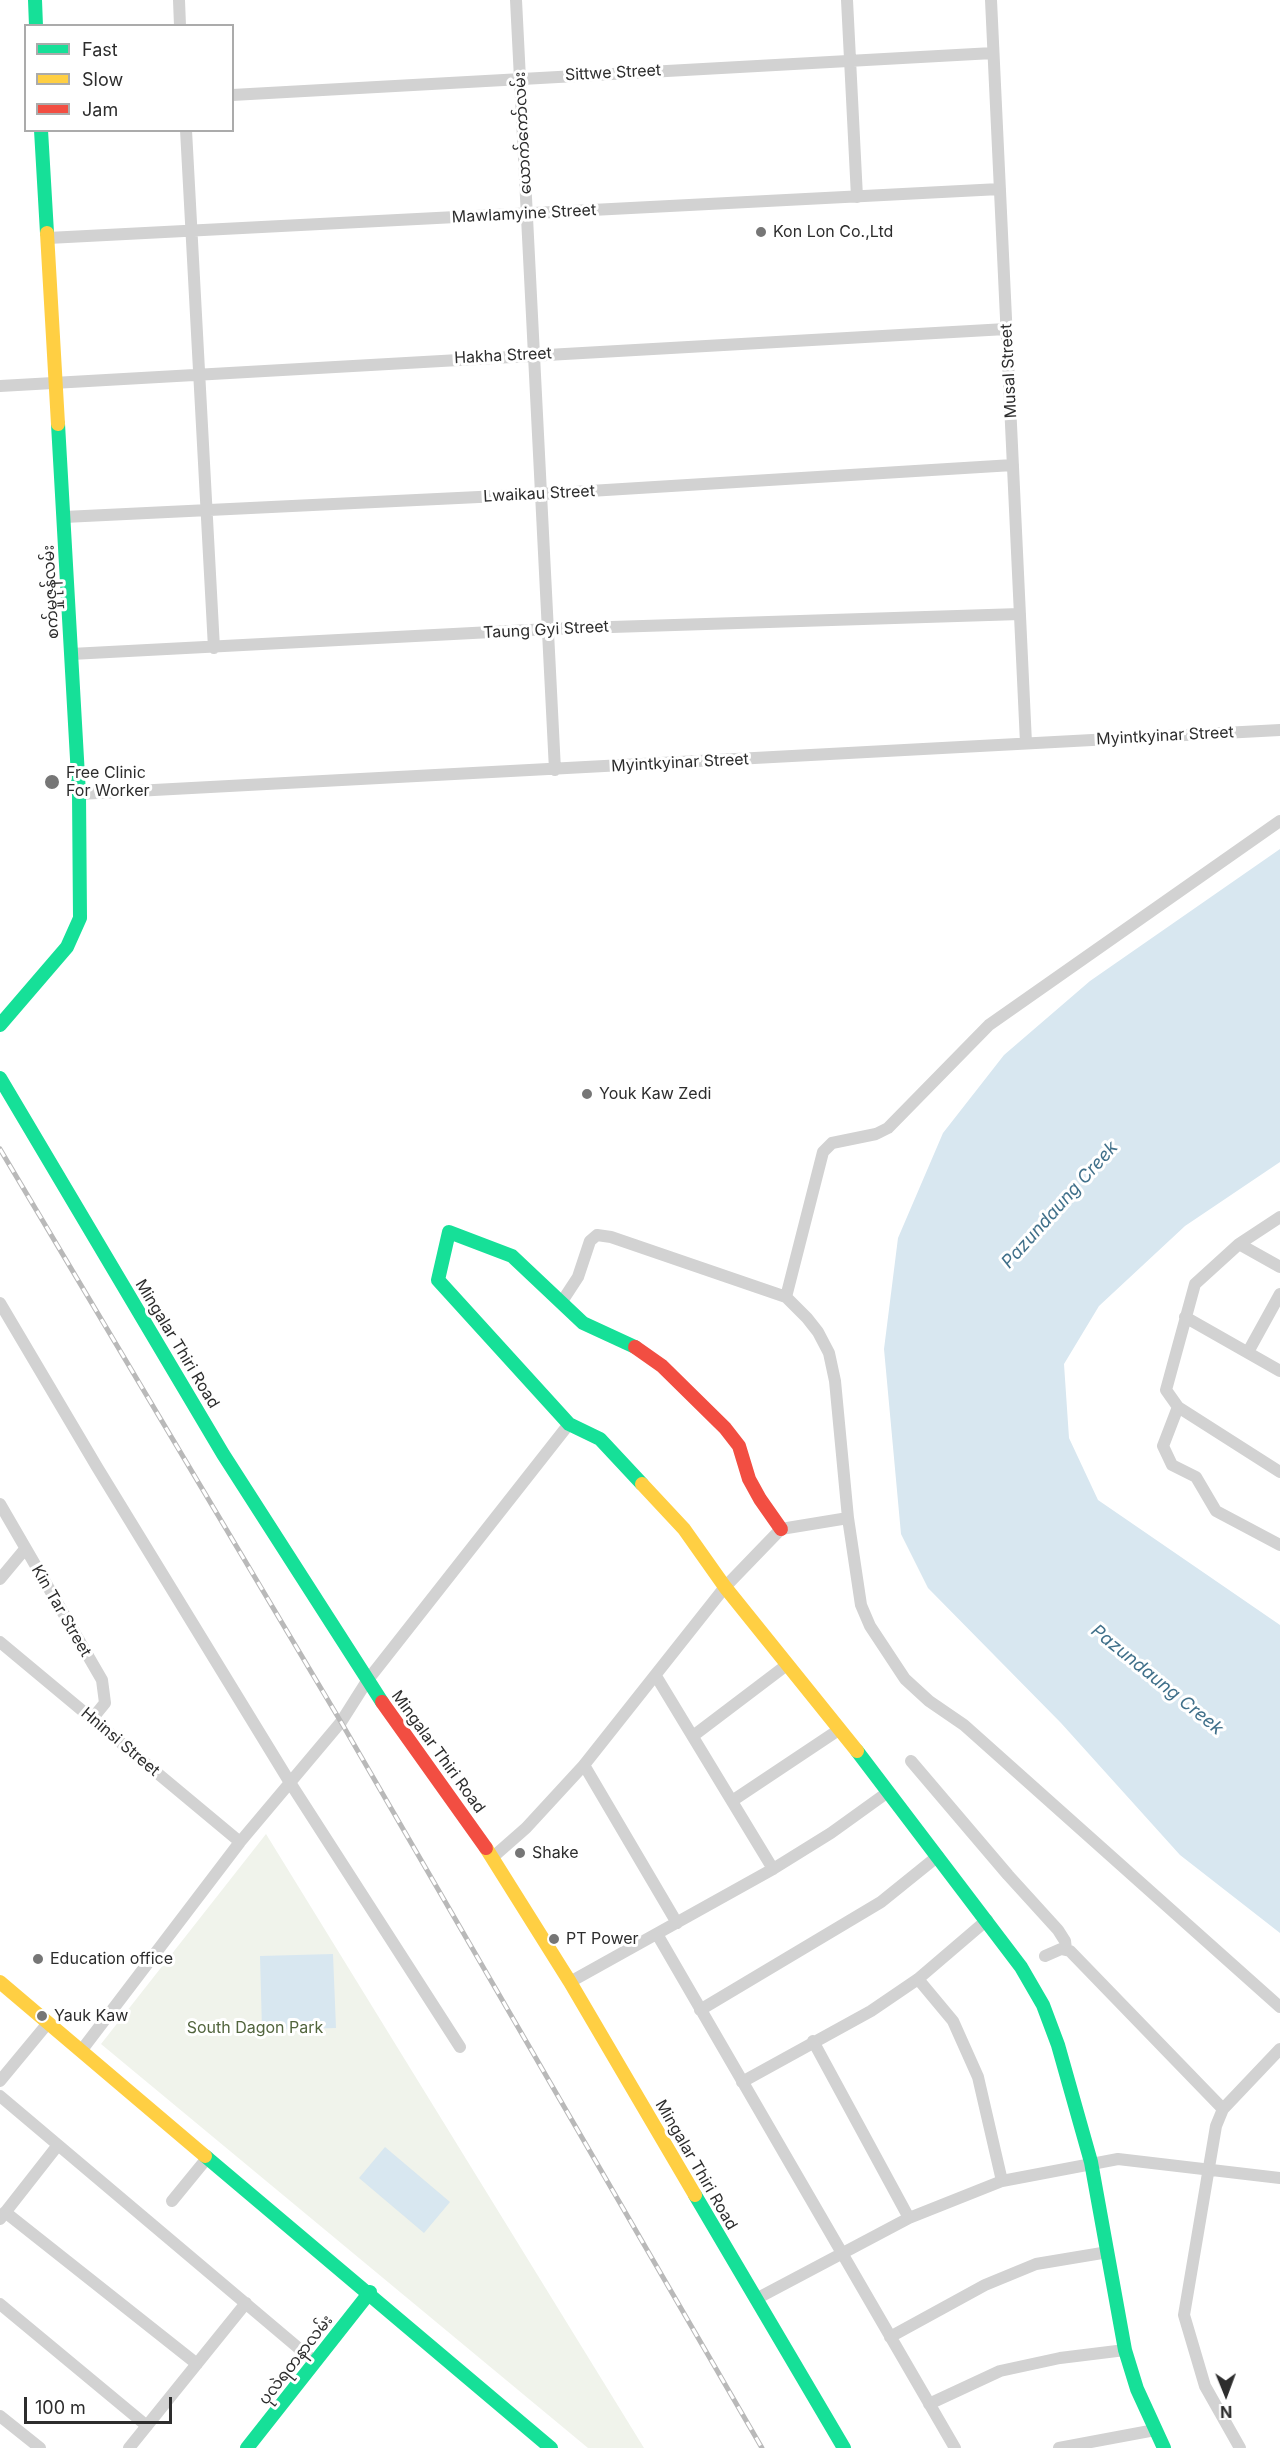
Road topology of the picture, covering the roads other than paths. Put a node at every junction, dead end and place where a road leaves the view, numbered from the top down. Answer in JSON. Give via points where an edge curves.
{"nodes":[{"id":1,"x":35,"y":0,"type":"edge"},
{"id":2,"x":179,"y":0,"type":"edge"},
{"id":3,"x":516,"y":0,"type":"edge"},
{"id":4,"x":847,"y":0,"type":"edge"},
{"id":5,"x":990,"y":0,"type":"edge"},
{"id":6,"x":36,"y":24,"type":"edge"},
{"id":7,"x":180,"y":24,"type":"edge"},
{"id":8,"x":993,"y":53,"type":"junction"},
{"id":9,"x":850,"y":60,"type":"junction"},
{"id":10,"x":520,"y":78,"type":"junction"},
{"id":11,"x":234,"y":95,"type":"edge"},
{"id":12,"x":41,"y":132,"type":"edge"},
{"id":13,"x":186,"y":132,"type":"edge"},
{"id":14,"x":1000,"y":189,"type":"junction"},
{"id":15,"x":857,"y":197,"type":"junction"},
{"id":16,"x":528,"y":214,"type":"junction"},
{"id":17,"x":192,"y":231,"type":"junction"},
{"id":18,"x":48,"y":238,"type":"junction"},
{"id":19,"x":1006,"y":329,"type":"junction"},
{"id":20,"x":535,"y":355,"type":"junction"},
{"id":21,"x":200,"y":374,"type":"junction"},
{"id":22,"x":56,"y":383,"type":"junction"},
{"id":23,"x":0,"y":386,"type":"edge"},
{"id":24,"x":1013,"y":465,"type":"junction"},
{"id":25,"x":541,"y":494,"type":"junction"},
{"id":26,"x":206,"y":509,"type":"junction"},
{"id":27,"x":64,"y":518,"type":"junction"},
{"id":28,"x":1020,"y":614,"type":"junction"},
{"id":29,"x":549,"y":629,"type":"junction"},
{"id":30,"x":214,"y":648,"type":"junction"},
{"id":31,"x":71,"y":654,"type":"junction"},
{"id":32,"x":1280,"y":730,"type":"edge"},
{"id":33,"x":1026,"y":743,"type":"junction"},
{"id":34,"x":555,"y":770,"type":"junction"},
{"id":35,"x":79,"y":794,"type":"junction"},
{"id":36,"x":1280,"y":821,"type":"edge"},
{"id":37,"x":0,"y":1025,"type":"edge"},
{"id":38,"x":0,"y":1078,"type":"edge"},
{"id":39,"x":1280,"y":1217,"type":"edge"},
{"id":40,"x":1239,"y":1244,"type":"junction"},
{"id":41,"x":1280,"y":1267,"type":"edge"},
{"id":42,"x":1280,"y":1294,"type":"edge"},
{"id":43,"x":786,"y":1298,"type":"junction"},
{"id":44,"x":0,"y":1303,"type":"edge"},
{"id":45,"x":561,"y":1303,"type":"junction"},
{"id":46,"x":1185,"y":1317,"type":"junction"},
{"id":47,"x":1248,"y":1352,"type":"junction"},
{"id":48,"x":1280,"y":1371,"type":"edge"},
{"id":49,"x":1178,"y":1407,"type":"junction"},
{"id":50,"x":569,"y":1424,"type":"junction"},
{"id":51,"x":1280,"y":1472,"type":"edge"},
{"id":52,"x":0,"y":1504,"type":"edge"},
{"id":53,"x":848,"y":1518,"type":"junction"},
{"id":54,"x":781,"y":1528,"type":"junction"},
{"id":55,"x":1280,"y":1545,"type":"edge"},
{"id":56,"x":25,"y":1549,"type":"junction"},
{"id":57,"x":0,"y":1579,"type":"edge"},
{"id":58,"x":725,"y":1587,"type":"junction"},
{"id":59,"x":0,"y":1642,"type":"edge"},
{"id":60,"x":788,"y":1664,"type":"junction"},
{"id":61,"x":656,"y":1676,"type":"junction"},
{"id":62,"x":367,"y":1681,"type":"junction"},
{"id":63,"x":92,"y":1719,"type":"junction"},
{"id":64,"x":840,"y":1729,"type":"junction"},
{"id":65,"x":693,"y":1736,"type":"junction"},
{"id":66,"x":911,"y":1761,"type":"dead end"},
{"id":67,"x":584,"y":1765,"type":"junction"},
{"id":68,"x":289,"y":1781,"type":"junction"},
{"id":69,"x":888,"y":1792,"type":"junction"},
{"id":70,"x":732,"y":1802,"type":"junction"},
{"id":71,"x":240,"y":1842,"type":"junction"},
{"id":72,"x":938,"y":1856,"type":"junction"},
{"id":73,"x":493,"y":1857,"type":"junction"},
{"id":74,"x":773,"y":1869,"type":"junction"},
{"id":75,"x":987,"y":1920,"type":"junction"},
{"id":76,"x":677,"y":1923,"type":"junction"},
{"id":77,"x":657,"y":1934,"type":"junction"},
{"id":78,"x":1066,"y":1949,"type":"junction"},
{"id":79,"x":1046,"y":1956,"type":"dead end"},
{"id":80,"x":918,"y":1979,"type":"junction"},
{"id":81,"x":0,"y":1982,"type":"edge"},
{"id":82,"x":570,"y":1982,"type":"junction"},
{"id":83,"x":1280,"y":2007,"type":"edge"},
{"id":84,"x":700,"y":2010,"type":"junction"},
{"id":85,"x":48,"y":2023,"type":"junction"},
{"id":86,"x":813,"y":2041,"type":"junction"},
{"id":87,"x":460,"y":2047,"type":"dead end"},
{"id":88,"x":1280,"y":2049,"type":"edge"},
{"id":89,"x":81,"y":2051,"type":"junction"},
{"id":90,"x":0,"y":2081,"type":"edge"},
{"id":91,"x":742,"y":2082,"type":"junction"},
{"id":92,"x":0,"y":2096,"type":"edge"},
{"id":93,"x":1223,"y":2109,"type":"junction"},
{"id":94,"x":58,"y":2145,"type":"junction"},
{"id":95,"x":208,"y":2157,"type":"junction"},
{"id":96,"x":1091,"y":2162,"type":"junction"},
{"id":97,"x":1208,"y":2170,"type":"junction"},
{"id":98,"x":1280,"y":2178,"type":"edge"},
{"id":99,"x":1002,"y":2181,"type":"junction"},
{"id":100,"x":172,"y":2201,"type":"dead end"},
{"id":101,"x":3,"y":2215,"type":"edge"},
{"id":102,"x":909,"y":2217,"type":"junction"},
{"id":103,"x":1108,"y":2252,"type":"junction"},
{"id":104,"x":842,"y":2255,"type":"junction"},
{"id":105,"x":370,"y":2292,"type":"junction"},
{"id":106,"x":756,"y":2300,"type":"junction"},
{"id":107,"x":246,"y":2303,"type":"junction"},
{"id":108,"x":0,"y":2304,"type":"edge"},
{"id":109,"x":890,"y":2337,"type":"junction"},
{"id":110,"x":1125,"y":2350,"type":"junction"},
{"id":111,"x":315,"y":2362,"type":"junction"},
{"id":112,"x":197,"y":2364,"type":"junction"},
{"id":113,"x":929,"y":2404,"type":"junction"},
{"id":114,"x":0,"y":2416,"type":"edge"},
{"id":115,"x":147,"y":2426,"type":"junction"},
{"id":116,"x":1155,"y":2430,"type":"junction"},
{"id":117,"x":40,"y":2448,"type":"edge"},
{"id":118,"x":129,"y":2448,"type":"edge"},
{"id":119,"x":247,"y":2448,"type":"edge"},
{"id":120,"x":551,"y":2448,"type":"edge"},
{"id":121,"x":844,"y":2448,"type":"edge"},
{"id":122,"x":955,"y":2448,"type":"edge"},
{"id":123,"x":1059,"y":2448,"type":"edge"},
{"id":124,"x":1164,"y":2448,"type":"edge"},
{"id":125,"x":1240,"y":2448,"type":"edge"}],
"edges":[{"from":1,"to":6,"type":"street"},
{"from":2,"to":7,"type":"street"},
{"from":3,"to":10,"type":"street","name":"ယောက်ကော်လမ်း"},
{"from":4,"to":9,"type":"street"},
{"from":5,"to":8,"type":"street","name":"Musal Street"},
{"from":8,"to":9,"type":"street","name":"Sittwe Street"},
{"from":8,"to":14,"type":"street","name":"Musal Street"},
{"from":9,"to":10,"type":"street","name":"Sittwe Street"},
{"from":9,"to":15,"type":"street"},
{"from":10,"to":11,"type":"street","name":"Sittwe Street"},
{"from":10,"to":16,"type":"street","name":"ယောက်ကော်လမ်း"},
{"from":12,"to":18,"type":"street","name":"စက်မှုဇုန်လမ်း"},
{"from":13,"to":17,"type":"street"},
{"from":14,"to":15,"type":"street","name":"Mawlamyine Street"},
{"from":14,"to":19,"type":"street","name":"Musal Street"},
{"from":15,"to":16,"type":"street","name":"Mawlamyine Street"},
{"from":16,"to":17,"type":"street","name":"Mawlamyine Street"},
{"from":16,"to":20,"type":"street","name":"ယောက်ကော်လမ်း"},
{"from":17,"to":18,"type":"street","name":"Mawlamyine Street"},
{"from":17,"to":21,"type":"street"},
{"from":18,"to":22,"type":"street","name":"စက်မှုဇုန်လမ်း"},
{"from":19,"to":20,"type":"street","name":"Hakha Street"},
{"from":19,"to":24,"type":"street","name":"Musal Street"},
{"from":20,"to":21,"type":"street","name":"Hakha Street"},
{"from":20,"to":25,"type":"street","name":"ယောက်ကော်လမ်း"},
{"from":21,"to":22,"type":"street","name":"Hakha Street"},
{"from":21,"to":26,"type":"street"},
{"from":22,"to":23,"type":"street","name":"Hakha Street"},
{"from":22,"to":27,"type":"street","name":"စက်မှုဇုန်လမ်း"},
{"from":24,"to":25,"type":"street","name":"Lwaikau Street"},
{"from":24,"to":28,"type":"street","name":"Musal Street"},
{"from":25,"to":26,"type":"street","name":"Lwaikau Street"},
{"from":25,"to":29,"type":"street","name":"ယောက်ကော်လမ်း"},
{"from":26,"to":27,"type":"street","name":"Lwaikau Street"},
{"from":26,"to":30,"type":"street"},
{"from":27,"to":31,"type":"street","name":"စက်မှုဇုန်လမ်း"},
{"from":28,"to":29,"type":"street","name":"Taung Gyi Street"},
{"from":28,"to":33,"type":"street","name":"Musal Street"},
{"from":29,"to":30,"type":"street","name":"Taung Gyi Street"},
{"from":29,"to":34,"type":"street","name":"ယောက်ကော်လမ်း"},
{"from":30,"to":31,"type":"street","name":"Taung Gyi Street"},
{"from":31,"to":35,"type":"street","name":"စက်မှုဇုန်လမ်း"},
{"from":32,"to":33,"type":"street","name":"Myintkyinar Street"},
{"from":33,"to":34,"type":"street","name":"Myintkyinar Street"},
{"from":34,"to":35,"type":"street","name":"Myintkyinar Street"},
{"from":35,"to":37,"type":"street","name":"စက်မှုဇုန်လမ်း","via":[[80,918],[76,932]]},
{"from":36,"to":43,"type":"street","via":[[989,1025],[888,1128],[832,1143],[823,1152]]},
{"from":38,"to":62,"type":"street","name":"Mingalar Thiri Road","via":[[223,1454]]},
{"from":39,"to":40,"type":"street"},
{"from":40,"to":41,"type":"street"},
{"from":40,"to":46,"type":"street","via":[[1196,1284]]},
{"from":42,"to":47,"type":"street"},
{"from":43,"to":45,"type":"street","via":[[611,1236],[597,1235],[590,1242],[578,1278]]},
{"from":43,"to":53,"type":"street","via":[[818,1332],[829,1353]]},
{"from":44,"to":68,"type":"street"},
{"from":45,"to":50,"type":"street","via":[[512,1256],[449,1232],[438,1280]]},
{"from":45,"to":54,"type":"street","via":[[583,1323],[643,1351],[725,1428],[739,1446],[760,1499]]},
{"from":46,"to":47,"type":"street"},
{"from":46,"to":49,"type":"street","via":[[1167,1390]]},
{"from":47,"to":48,"type":"street"},
{"from":49,"to":51,"type":"street"},
{"from":49,"to":55,"type":"street","via":[[1162,1446],[1172,1465],[1196,1478],[1216,1511]]},
{"from":50,"to":58,"type":"street","via":[[600,1439],[684,1529]]},
{"from":50,"to":62,"type":"street"},
{"from":52,"to":56,"type":"street","name":"Kin Tar Street"},
{"from":53,"to":54,"type":"street"},
{"from":53,"to":83,"type":"street","via":[[861,1605],[905,1679],[964,1725]]},
{"from":54,"to":58,"type":"street"},
{"from":56,"to":57,"type":"street"},
{"from":56,"to":63,"type":"street","name":"Kin Tar Street","via":[[102,1680],[105,1703]]},
{"from":58,"to":60,"type":"street"},
{"from":58,"to":61,"type":"street"},
{"from":59,"to":63,"type":"street","name":"Hninsi Street"},
{"from":60,"to":64,"type":"street"},
{"from":60,"to":65,"type":"street"},
{"from":61,"to":65,"type":"street"},
{"from":61,"to":67,"type":"street"},
{"from":62,"to":68,"type":"street","via":[[341,1722]]},
{"from":62,"to":73,"type":"street","name":"Mingalar Thiri Road"},
{"from":63,"to":71,"type":"street","name":"Hninsi Street"},
{"from":64,"to":69,"type":"street"},
{"from":64,"to":70,"type":"street"},
{"from":65,"to":70,"type":"street"},
{"from":66,"to":78,"type":"street","via":[[1064,1936]]},
{"from":67,"to":73,"type":"street","via":[[526,1828]]},
{"from":67,"to":76,"type":"street"},
{"from":68,"to":71,"type":"street"},
{"from":68,"to":87,"type":"street"},
{"from":69,"to":72,"type":"street"},
{"from":69,"to":74,"type":"street"},
{"from":70,"to":74,"type":"street"},
{"from":71,"to":89,"type":"street"},
{"from":72,"to":75,"type":"street"},
{"from":72,"to":84,"type":"street","via":[[881,1902]]},
{"from":73,"to":82,"type":"street","name":"Mingalar Thiri Road"},
{"from":74,"to":76,"type":"street"},
{"from":75,"to":80,"type":"street"},
{"from":75,"to":96,"type":"street","via":[[1043,2005]]},
{"from":76,"to":77,"type":"street"},
{"from":77,"to":82,"type":"street"},
{"from":77,"to":84,"type":"street"},
{"from":78,"to":79,"type":"street"},
{"from":78,"to":93,"type":"street"},
{"from":80,"to":86,"type":"street","via":[[871,2011]]},
{"from":80,"to":99,"type":"street","via":[[953,2021],[978,2077]]},
{"from":81,"to":85,"type":"street"},
{"from":82,"to":106,"type":"street","name":"Mingalar Thiri Road"},
{"from":84,"to":91,"type":"street"},
{"from":85,"to":89,"type":"street"},
{"from":85,"to":90,"type":"street"},
{"from":86,"to":91,"type":"street"},
{"from":86,"to":102,"type":"street"},
{"from":88,"to":93,"type":"street"},
{"from":89,"to":95,"type":"street"},
{"from":91,"to":104,"type":"street"},
{"from":92,"to":94,"type":"street"},
{"from":93,"to":97,"type":"street"},
{"from":94,"to":101,"type":"street"},
{"from":94,"to":107,"type":"street"},
{"from":95,"to":100,"type":"street"},
{"from":95,"to":105,"type":"street"},
{"from":96,"to":97,"type":"street","via":[[1118,2159]]},
{"from":96,"to":99,"type":"street"},
{"from":96,"to":103,"type":"street"},
{"from":97,"to":98,"type":"street"},
{"from":97,"to":125,"type":"street","via":[[1184,2315],[1205,2386]]},
{"from":99,"to":102,"type":"street"},
{"from":101,"to":112,"type":"street"},
{"from":102,"to":104,"type":"street"},
{"from":103,"to":109,"type":"street","via":[[1036,2264],[985,2285]]},
{"from":103,"to":110,"type":"street"},
{"from":104,"to":106,"type":"street"},
{"from":104,"to":109,"type":"street"},
{"from":105,"to":111,"type":"street","name":"ပုလဲရတနာလမ်း"},
{"from":105,"to":120,"type":"street"},
{"from":106,"to":121,"type":"street","name":"Mingalar Thiri Road"},
{"from":107,"to":111,"type":"street"},
{"from":107,"to":112,"type":"street"},
{"from":108,"to":115,"type":"street"},
{"from":109,"to":113,"type":"street"},
{"from":110,"to":113,"type":"street","via":[[1000,2371]]},
{"from":110,"to":116,"type":"street"},
{"from":111,"to":119,"type":"street","name":"ပုလဲရတနာလမ်း"},
{"from":112,"to":115,"type":"street"},
{"from":113,"to":122,"type":"street"},
{"from":114,"to":117,"type":"street"},
{"from":115,"to":118,"type":"street"},
{"from":116,"to":123,"type":"street"},
{"from":116,"to":124,"type":"street"}]}
